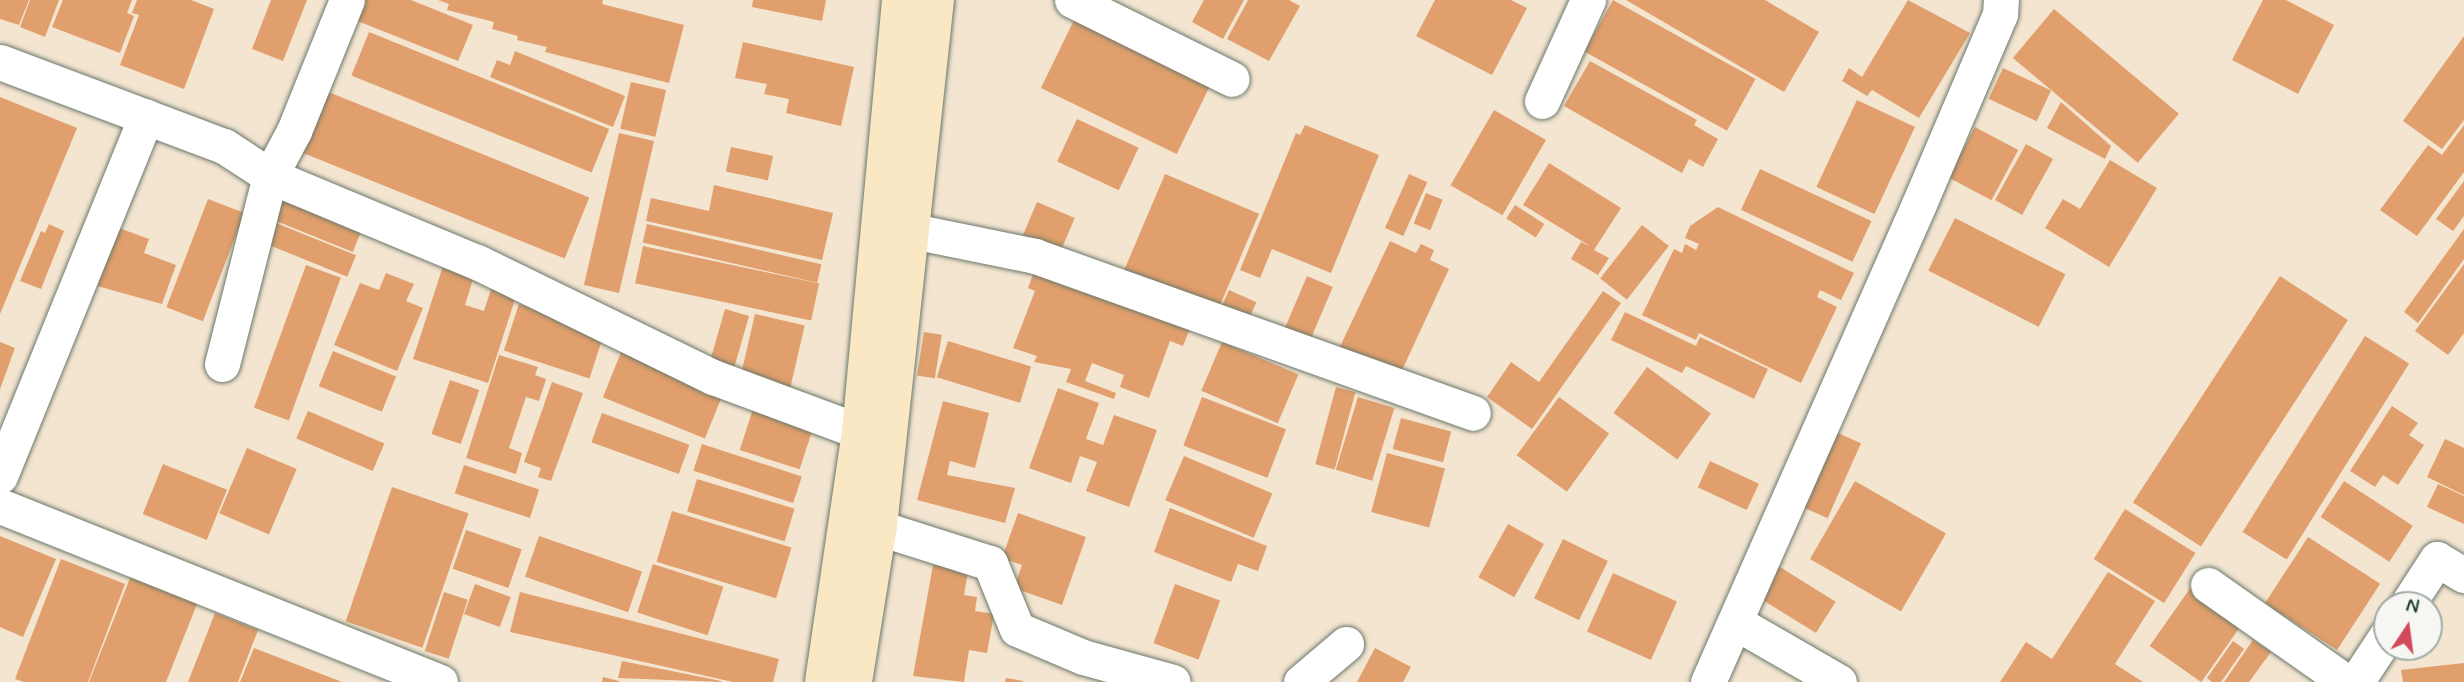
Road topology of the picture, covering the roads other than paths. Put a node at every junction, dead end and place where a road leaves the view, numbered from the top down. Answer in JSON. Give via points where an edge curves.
{"nodes":[{"id":1,"x":347,"y":0,"type":"edge"},
{"id":2,"x":901,"y":0,"type":"edge"},
{"id":3,"x":935,"y":0,"type":"edge"},
{"id":4,"x":1072,"y":0,"type":"edge"},
{"id":5,"x":1588,"y":0,"type":"edge"},
{"id":6,"x":2001,"y":0,"type":"edge"},
{"id":7,"x":0,"y":62,"type":"edge"},
{"id":8,"x":1233,"y":79,"type":"dead end"},
{"id":9,"x":1542,"y":101,"type":"dead end"},
{"id":10,"x":146,"y":117,"type":"junction"},
{"id":11,"x":270,"y":176,"type":"junction"},
{"id":12,"x":897,"y":228,"type":"junction"},
{"id":13,"x":222,"y":364,"type":"dead end"},
{"id":14,"x":1473,"y":413,"type":"dead end"},
{"id":15,"x":860,"y":432,"type":"junction"},
{"id":16,"x":0,"y":476,"type":"edge"},
{"id":17,"x":0,"y":506,"type":"edge"},
{"id":18,"x":863,"y":522,"type":"junction"},
{"id":19,"x":2464,"y":575,"type":"edge"},
{"id":20,"x":2208,"y":585,"type":"dead end"},
{"id":21,"x":2416,"y":591,"type":"edge"},
{"id":22,"x":1735,"y":622,"type":"junction"},
{"id":23,"x":1346,"y":643,"type":"dead end"},
{"id":24,"x":2373,"y":656,"type":"edge"},
{"id":25,"x":440,"y":682,"type":"edge"},
{"id":26,"x":824,"y":682,"type":"edge"},
{"id":27,"x":853,"y":682,"type":"edge"},
{"id":28,"x":1173,"y":682,"type":"edge"},
{"id":29,"x":1301,"y":682,"type":"edge"},
{"id":30,"x":1708,"y":682,"type":"edge"},
{"id":31,"x":1839,"y":682,"type":"edge"},
{"id":32,"x":2346,"y":682,"type":"edge"},
{"id":33,"x":2356,"y":682,"type":"edge"}],
"edges":[{"from":1,"to":11,"type":"street","via":[[294,131]]},
{"from":2,"to":12,"type":"street"},
{"from":3,"to":12,"type":"street"},
{"from":4,"to":8,"type":"street"},
{"from":5,"to":9,"type":"street"},
{"from":6,"to":22,"type":"street","via":[[2000,14],[1919,204]]},
{"from":7,"to":10,"type":"street"},
{"from":10,"to":11,"type":"street","via":[[223,146]]},
{"from":10,"to":16,"type":"street"},
{"from":11,"to":13,"type":"street"},
{"from":11,"to":15,"type":"street","via":[[477,262],[713,377]]},
{"from":12,"to":14,"type":"street","via":[[1035,256]]},
{"from":12,"to":15,"type":"street"},
{"from":12,"to":18,"type":"street"},
{"from":15,"to":18,"type":"street"},
{"from":17,"to":25,"type":"street"},
{"from":18,"to":26,"type":"street"},
{"from":18,"to":27,"type":"street"},
{"from":18,"to":28,"type":"street","via":[[990,563],[1017,629],[1083,657]]},
{"from":19,"to":21,"type":"street","via":[[2437,559]]},
{"from":20,"to":32,"type":"street"},
{"from":22,"to":30,"type":"street"},
{"from":22,"to":31,"type":"street"},
{"from":23,"to":29,"type":"street"},
{"from":24,"to":33,"type":"street"}]}
